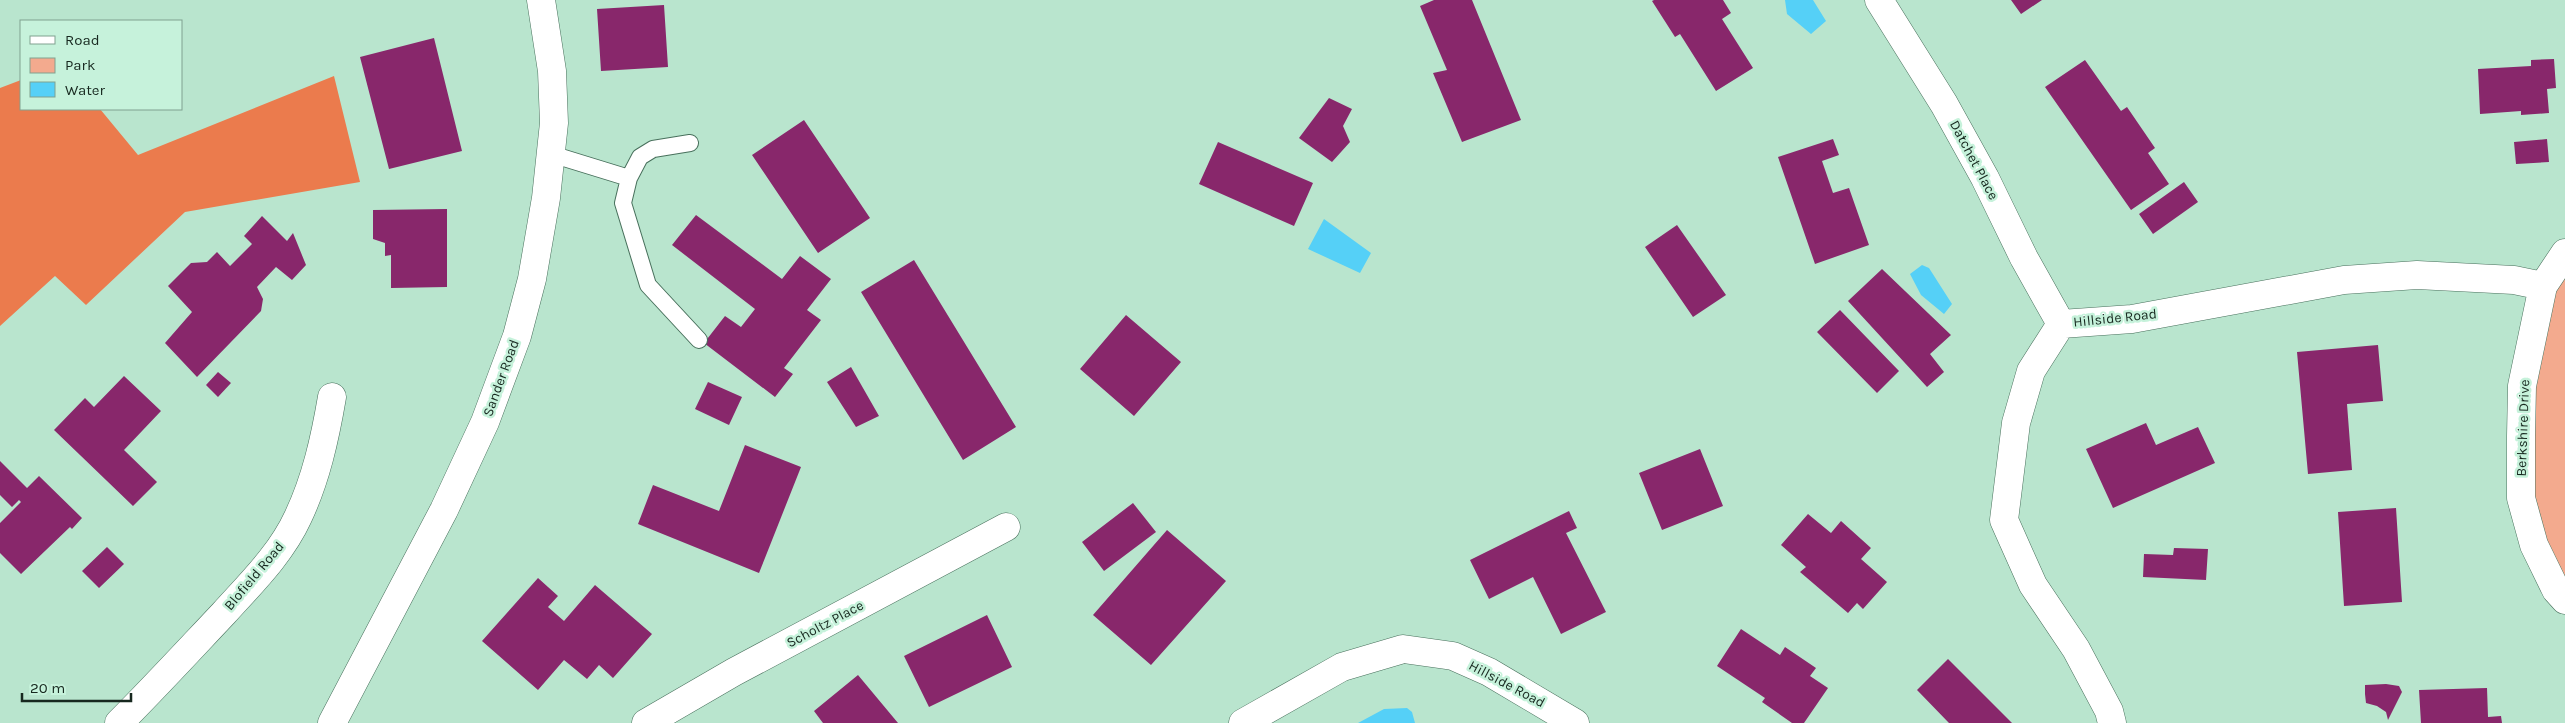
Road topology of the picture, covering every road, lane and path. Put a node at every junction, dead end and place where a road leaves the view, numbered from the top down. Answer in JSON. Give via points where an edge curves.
{"nodes":[{"id":1,"x":541,"y":0,"type":"edge"},
{"id":2,"x":1879,"y":0,"type":"edge"},
{"id":3,"x":690,"y":143,"type":"dead end"},
{"id":4,"x":551,"y":154,"type":"junction"},
{"id":5,"x":629,"y":178,"type":"junction"},
{"id":6,"x":2565,"y":253,"type":"edge"},
{"id":7,"x":2543,"y":286,"type":"junction"},
{"id":8,"x":2061,"y":324,"type":"junction"},
{"id":9,"x":699,"y":340,"type":"dead end"},
{"id":10,"x":332,"y":397,"type":"dead end"},
{"id":11,"x":1006,"y":527,"type":"dead end"},
{"id":12,"x":2565,"y":600,"type":"edge"},
{"id":13,"x":119,"y":723,"type":"edge"},
{"id":14,"x":332,"y":723,"type":"edge"},
{"id":15,"x":646,"y":723,"type":"edge"},
{"id":16,"x":1243,"y":723,"type":"edge"},
{"id":17,"x":1574,"y":723,"type":"edge"},
{"id":18,"x":2112,"y":723,"type":"edge"}],
"edges":[{"from":1,"to":4,"type":"street","name":"Sander Road","via":[[552,71],[554,123]]},
{"from":2,"to":8,"type":"street","name":"Datchet Place","via":[[1949,112]]},
{"from":3,"to":5,"type":"lane","via":[[653,149],[640,157]]},
{"from":4,"to":5,"type":"lane"},
{"from":4,"to":14,"type":"street","name":"Sander Road","via":[[532,279],[517,336],[485,422],[440,518]]},
{"from":5,"to":9,"type":"lane","via":[[623,203],[648,285]]},
{"from":6,"to":7,"type":"street","name":"Berkshire Drive"},
{"from":7,"to":8,"type":"street","name":"Hillside Road","via":[[2514,280],[2417,275],[2344,280],[2132,319]]},
{"from":7,"to":12,"type":"street","name":"Berkshire Drive","via":[[2522,386],[2521,498],[2534,545],[2556,590]]},
{"from":8,"to":18,"type":"street","name":"Hillside Road","via":[[2028,380],[2016,423],[2004,520],[2033,585],[2076,649],[2109,711]]},
{"from":10,"to":13,"type":"street","name":"Blofield Road","via":[[312,484],[277,553]]},
{"from":11,"to":15,"type":"street","name":"Scholtz Place","via":[[734,672]]},
{"from":16,"to":17,"type":"street","name":"Hillside Road","via":[[1342,667],[1403,649],[1453,656],[1490,672]]}]}
